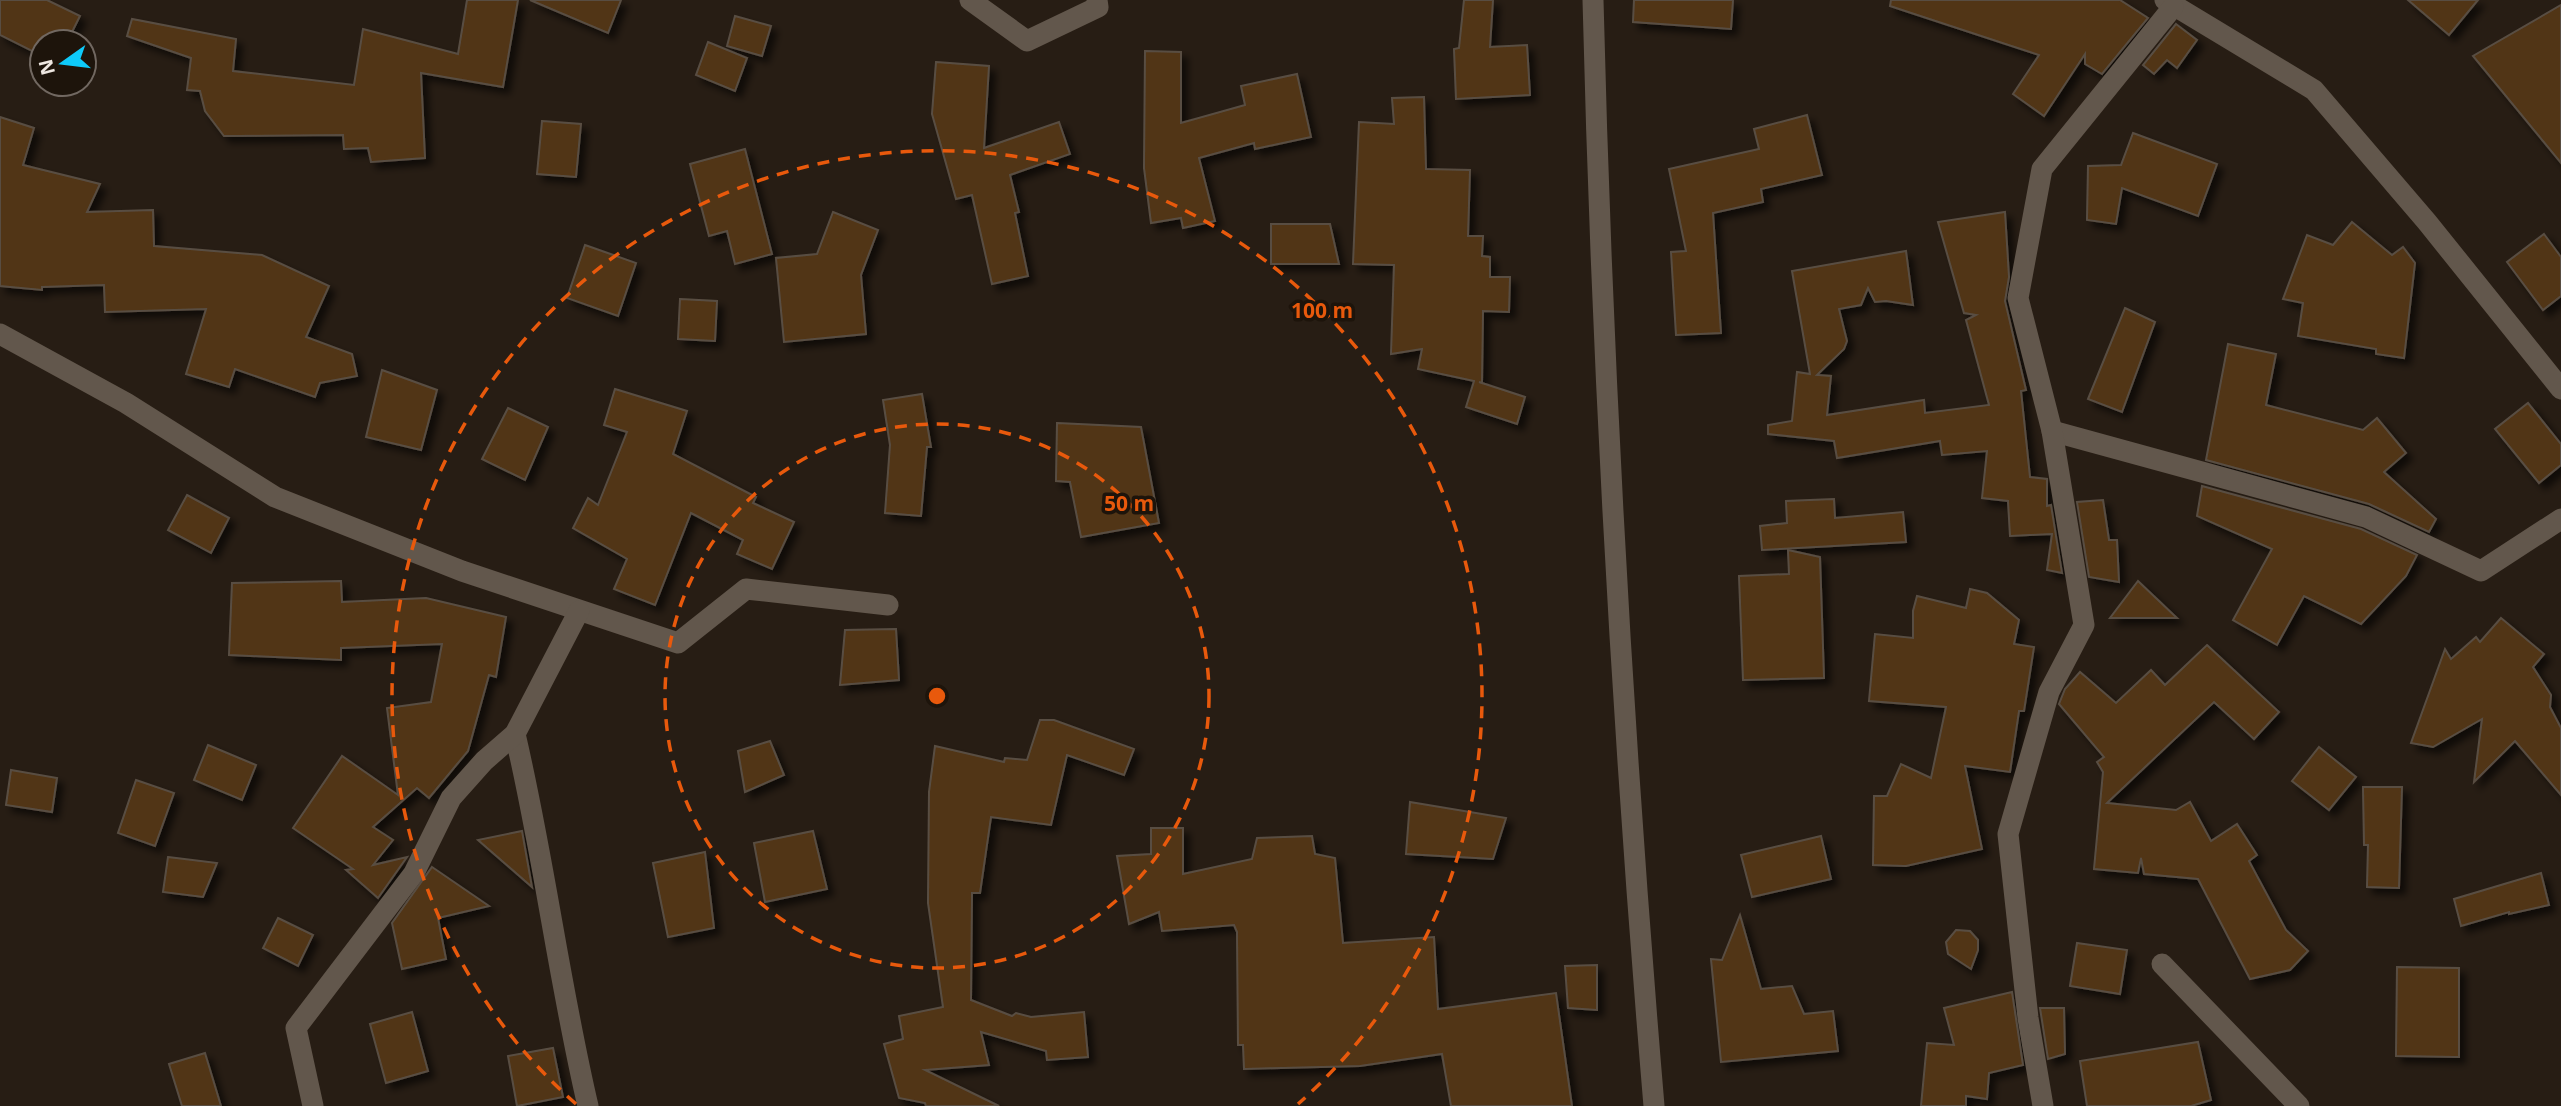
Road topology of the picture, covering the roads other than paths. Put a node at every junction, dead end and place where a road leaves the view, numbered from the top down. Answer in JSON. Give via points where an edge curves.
{"nodes":[{"id":1,"x":970,"y":0,"type":"edge"},
{"id":2,"x":1097,"y":0,"type":"edge"},
{"id":3,"x":1593,"y":0,"type":"edge"},
{"id":4,"x":2169,"y":3,"type":"edge"},
{"id":5,"x":0,"y":334,"type":"edge"},
{"id":6,"x":2561,"y":389,"type":"edge"},
{"id":7,"x":2052,"y":430,"type":"junction"},
{"id":8,"x":2561,"y":519,"type":"edge"},
{"id":9,"x":888,"y":605,"type":"dead end"},
{"id":10,"x":579,"y":611,"type":"junction"},
{"id":11,"x":515,"y":734,"type":"junction"},
{"id":12,"x":2162,"y":964,"type":"dead end"},
{"id":13,"x":313,"y":1106,"type":"edge"},
{"id":14,"x":589,"y":1106,"type":"edge"},
{"id":15,"x":1654,"y":1106,"type":"edge"},
{"id":16,"x":2043,"y":1106,"type":"edge"},
{"id":17,"x":2298,"y":1106,"type":"edge"}],
"edges":[{"from":1,"to":2,"type":"street","via":[[1027,41],[1098,7]]},
{"from":3,"to":15,"type":"street","via":[[1599,235],[1631,825]]},
{"from":4,"to":6,"type":"street","via":[[2314,89]]},
{"from":4,"to":7,"type":"street","via":[[2042,169],[2018,298]]},
{"from":5,"to":10,"type":"street","via":[[126,403],[275,498]]},
{"from":7,"to":8,"type":"street","via":[[2366,517],[2481,571]]},
{"from":7,"to":16,"type":"street","via":[[2084,625],[2049,692],[2008,834],[2028,1018]]},
{"from":9,"to":10,"type":"street","via":[[746,589],[678,643]]},
{"from":10,"to":11,"type":"street"},
{"from":11,"to":13,"type":"street","via":[[451,798],[414,873],[296,1028]]},
{"from":11,"to":14,"type":"street","via":[[539,834],[574,1044]]},
{"from":12,"to":17,"type":"street"}]}
